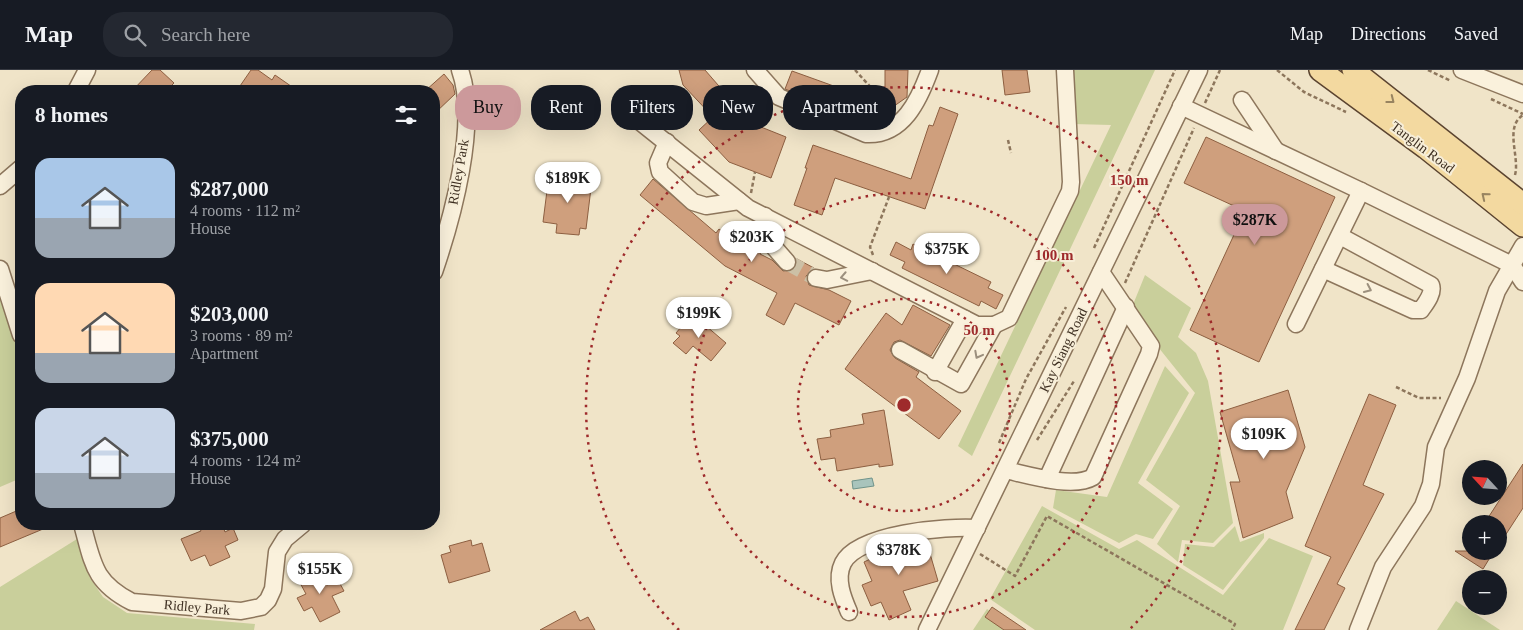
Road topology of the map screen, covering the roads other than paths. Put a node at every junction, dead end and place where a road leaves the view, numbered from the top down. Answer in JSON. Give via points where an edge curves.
{"nodes":[{"id":1,"x":87,"y":70,"type":"edge"},
{"id":2,"x":460,"y":70,"type":"edge"},
{"id":3,"x":930,"y":70,"type":"edge"},
{"id":4,"x":1065,"y":70,"type":"edge"},
{"id":5,"x":1199,"y":70,"type":"edge"},
{"id":6,"x":1320,"y":70,"type":"edge"},
{"id":7,"x":1353,"y":70,"type":"edge"},
{"id":8,"x":1462,"y":70,"type":"edge"},
{"id":9,"x":757,"y":71,"type":"edge"},
{"id":10,"x":79,"y":85,"type":"edge"},
{"id":11,"x":1523,"y":94,"type":"edge"},
{"id":12,"x":1242,"y":100,"type":"dead end"},
{"id":13,"x":1181,"y":106,"type":"junction"},
{"id":14,"x":651,"y":130,"type":"edge"},
{"id":15,"x":666,"y":142,"type":"junction"},
{"id":16,"x":1278,"y":153,"type":"junction"},
{"id":17,"x":15,"y":173,"type":"edge"},
{"id":18,"x":0,"y":186,"type":"edge"},
{"id":19,"x":1362,"y":191,"type":"junction"},
{"id":20,"x":1517,"y":198,"type":"edge"},
{"id":21,"x":739,"y":201,"type":"junction"},
{"id":22,"x":765,"y":216,"type":"junction"},
{"id":23,"x":1523,"y":226,"type":"edge"},
{"id":24,"x":1340,"y":236,"type":"junction"},
{"id":25,"x":1523,"y":246,"type":"edge"},
{"id":26,"x":440,"y":250,"type":"edge"},
{"id":27,"x":787,"y":262,"type":"tunnel mouth"},
{"id":28,"x":1512,"y":265,"type":"junction"},
{"id":29,"x":874,"y":266,"type":"junction"},
{"id":30,"x":1323,"y":269,"type":"junction"},
{"id":31,"x":1101,"y":272,"type":"junction"},
{"id":32,"x":1,"y":275,"type":"edge"},
{"id":33,"x":816,"y":278,"type":"tunnel mouth"},
{"id":34,"x":1523,"y":282,"type":"edge"},
{"id":35,"x":1123,"y":302,"type":"junction"},
{"id":36,"x":15,"y":317,"type":"edge"},
{"id":37,"x":965,"y":319,"type":"junction"},
{"id":38,"x":1296,"y":324,"type":"dead end"},
{"id":39,"x":994,"y":325,"type":"junction"},
{"id":40,"x":900,"y":350,"type":"dead end"},
{"id":41,"x":936,"y":372,"type":"junction"},
{"id":42,"x":1005,"y":470,"type":"junction"},
{"id":43,"x":1047,"y":479,"type":"junction"},
{"id":44,"x":977,"y":528,"type":"junction"},
{"id":45,"x":84,"y":530,"type":"edge"},
{"id":46,"x":296,"y":530,"type":"edge"},
{"id":47,"x":849,"y":612,"type":"dead end"},
{"id":48,"x":927,"y":630,"type":"edge"},
{"id":49,"x":1358,"y":630,"type":"edge"}],
"edges":[{"from":1,"to":10,"type":"street"},
{"from":2,"to":26,"type":"street","name":"Ridley Park","via":[[467,107],[460,176]]},
{"from":3,"to":9,"type":"street","via":[[917,99],[900,124],[876,134],[866,134],[791,104],[779,97]]},
{"from":4,"to":39,"type":"street","via":[[1070,191],[1009,318]]},
{"from":5,"to":13,"type":"street","name":"Kay Siang Road"},
{"from":23,"to":6,"type":"main road","name":"Tanglin Road","one_way":true,"via":[[1426,148]]},
{"from":7,"to":20,"type":"main road","name":"Tanglin Road","one_way":true},
{"from":8,"to":11,"type":"street"},
{"from":12,"to":16,"type":"street"},
{"from":13,"to":16,"type":"street"},
{"from":13,"to":31,"type":"street","name":"Kay Siang Road"},
{"from":14,"to":15,"type":"street"},
{"from":15,"to":21,"type":"street"},
{"from":15,"to":21,"type":"street","via":[[658,163],[660,172],[693,202],[706,206]]},
{"from":16,"to":19,"type":"street"},
{"from":17,"to":18,"type":"street"},
{"from":19,"to":24,"type":"street"},
{"from":19,"to":28,"type":"street"},
{"from":21,"to":22,"type":"street"},
{"from":22,"to":27,"type":"street","via":[[773,246]]},
{"from":22,"to":29,"type":"street"},
{"from":24,"to":30,"type":"street"},
{"from":30,"to":24,"type":"street","one_way":true,"via":[[1413,310],[1421,310],[1426,303],[1432,284]]},
{"from":25,"to":28,"type":"street"},
{"from":28,"to":34,"type":"street"},
{"from":28,"to":49,"type":"street","via":[[1497,291],[1467,378],[1436,447],[1431,484],[1423,506],[1383,567]]},
{"from":29,"to":33,"type":"street","one_way":true,"via":[[827,280]]},
{"from":29,"to":37,"type":"street"},
{"from":30,"to":38,"type":"street"},
{"from":31,"to":35,"type":"street"},
{"from":31,"to":42,"type":"street","name":"Kay Siang Road"},
{"from":32,"to":36,"type":"street"},
{"from":35,"to":43,"type":"street"},
{"from":35,"to":43,"type":"street","via":[[1151,346],[1149,354],[1093,477],[1084,482]]},
{"from":37,"to":39,"type":"street","via":[[977,325]]},
{"from":37,"to":41,"type":"street"},
{"from":39,"to":41,"type":"street","one_way":true,"via":[[961,384]]},
{"from":40,"to":41,"type":"street"},
{"from":42,"to":43,"type":"street"},
{"from":42,"to":44,"type":"street","name":"Kay Siang Road"},
{"from":44,"to":47,"type":"street","via":[[941,528],[892,536],[854,550],[843,563],[840,577]]},
{"from":44,"to":48,"type":"street","name":"Kay Siang Road"},
{"from":45,"to":46,"type":"street","name":"Ridley Park","via":[[96,572],[106,585],[132,602],[241,611],[261,607],[268,600],[273,589],[277,552]]}]}
